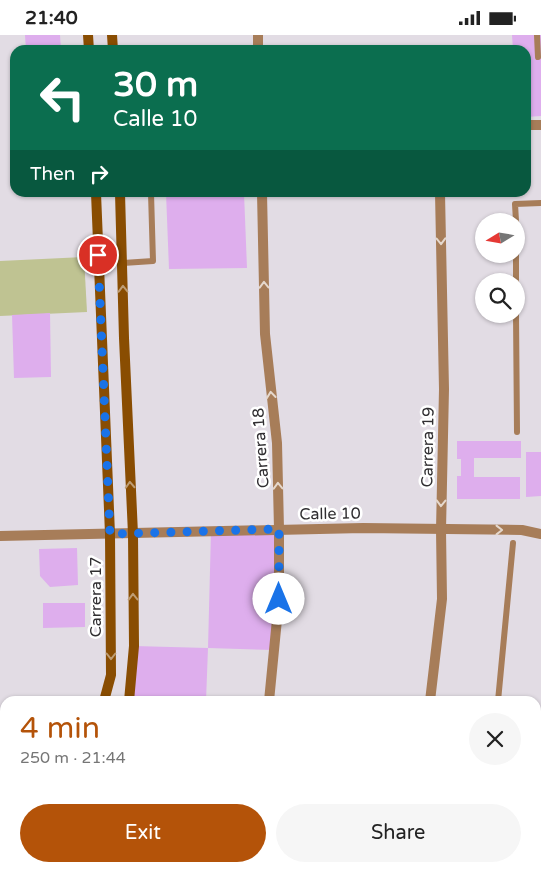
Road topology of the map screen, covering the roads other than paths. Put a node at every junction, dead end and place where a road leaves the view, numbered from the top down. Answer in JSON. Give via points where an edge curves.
{"nodes":[{"id":1,"x":537,"y":35,"type":"edge"},
{"id":2,"x":538,"y":57,"type":"dead end"},
{"id":3,"x":96,"y":197,"type":"edge"},
{"id":4,"x":120,"y":197,"type":"edge"},
{"id":5,"x":151,"y":197,"type":"edge"},
{"id":6,"x":262,"y":197,"type":"edge"},
{"id":7,"x":440,"y":197,"type":"edge"},
{"id":8,"x":541,"y":203,"type":"edge"},
{"id":9,"x":516,"y":213,"type":"edge"},
{"id":10,"x":122,"y":263,"type":"junction"},
{"id":11,"x":516,"y":323,"type":"edge"},
{"id":12,"x":517,"y":432,"type":"dead end"},
{"id":13,"x":279,"y":529,"type":"junction"},
{"id":14,"x":441,"y":530,"type":"junction"},
{"id":15,"x":110,"y":534,"type":"junction"},
{"id":16,"x":133,"y":534,"type":"junction"},
{"id":17,"x":541,"y":534,"type":"edge"},
{"id":18,"x":0,"y":537,"type":"edge"},
{"id":19,"x":513,"y":543,"type":"dead end"},
{"id":20,"x":105,"y":696,"type":"edge"},
{"id":21,"x":129,"y":696,"type":"edge"},
{"id":22,"x":269,"y":696,"type":"edge"},
{"id":23,"x":431,"y":696,"type":"edge"},
{"id":24,"x":498,"y":696,"type":"edge"}],
"edges":[{"from":1,"to":2,"type":"lane"},
{"from":3,"to":15,"type":"main road","name":"Carrera 17"},
{"from":4,"to":10,"type":"main road"},
{"from":5,"to":10,"type":"lane","via":[[153,261]]},
{"from":13,"to":6,"type":"street","name":"Carrera 18","one_way":true,"via":[[277,443],[265,334]]},
{"from":7,"to":14,"type":"street","name":"Carrera 19","one_way":true,"via":[[444,389]]},
{"from":8,"to":9,"type":"lane","via":[[516,203]]},
{"from":16,"to":10,"type":"main road","one_way":true},
{"from":11,"to":12,"type":"lane"},
{"from":13,"to":14,"type":"street","name":"Calle 10","via":[[363,527]]},
{"from":13,"to":16,"type":"street","name":"Calle 10"},
{"from":13,"to":22,"type":"street","name":"Carrera 18","via":[[279,599]]},
{"from":14,"to":17,"type":"street","name":"Calle 10","one_way":true,"via":[[522,530]]},
{"from":14,"to":23,"type":"street","name":"Carrera 19","via":[[442,599]]},
{"from":15,"to":16,"type":"street","name":"Calle 10"},
{"from":15,"to":18,"type":"street","name":"Calle 10"},
{"from":15,"to":20,"type":"main road","name":"Carrera 17","one_way":true,"via":[[111,675]]},
{"from":21,"to":16,"type":"main road","one_way":true,"via":[[134,646]]},
{"from":19,"to":24,"type":"lane"}]}
